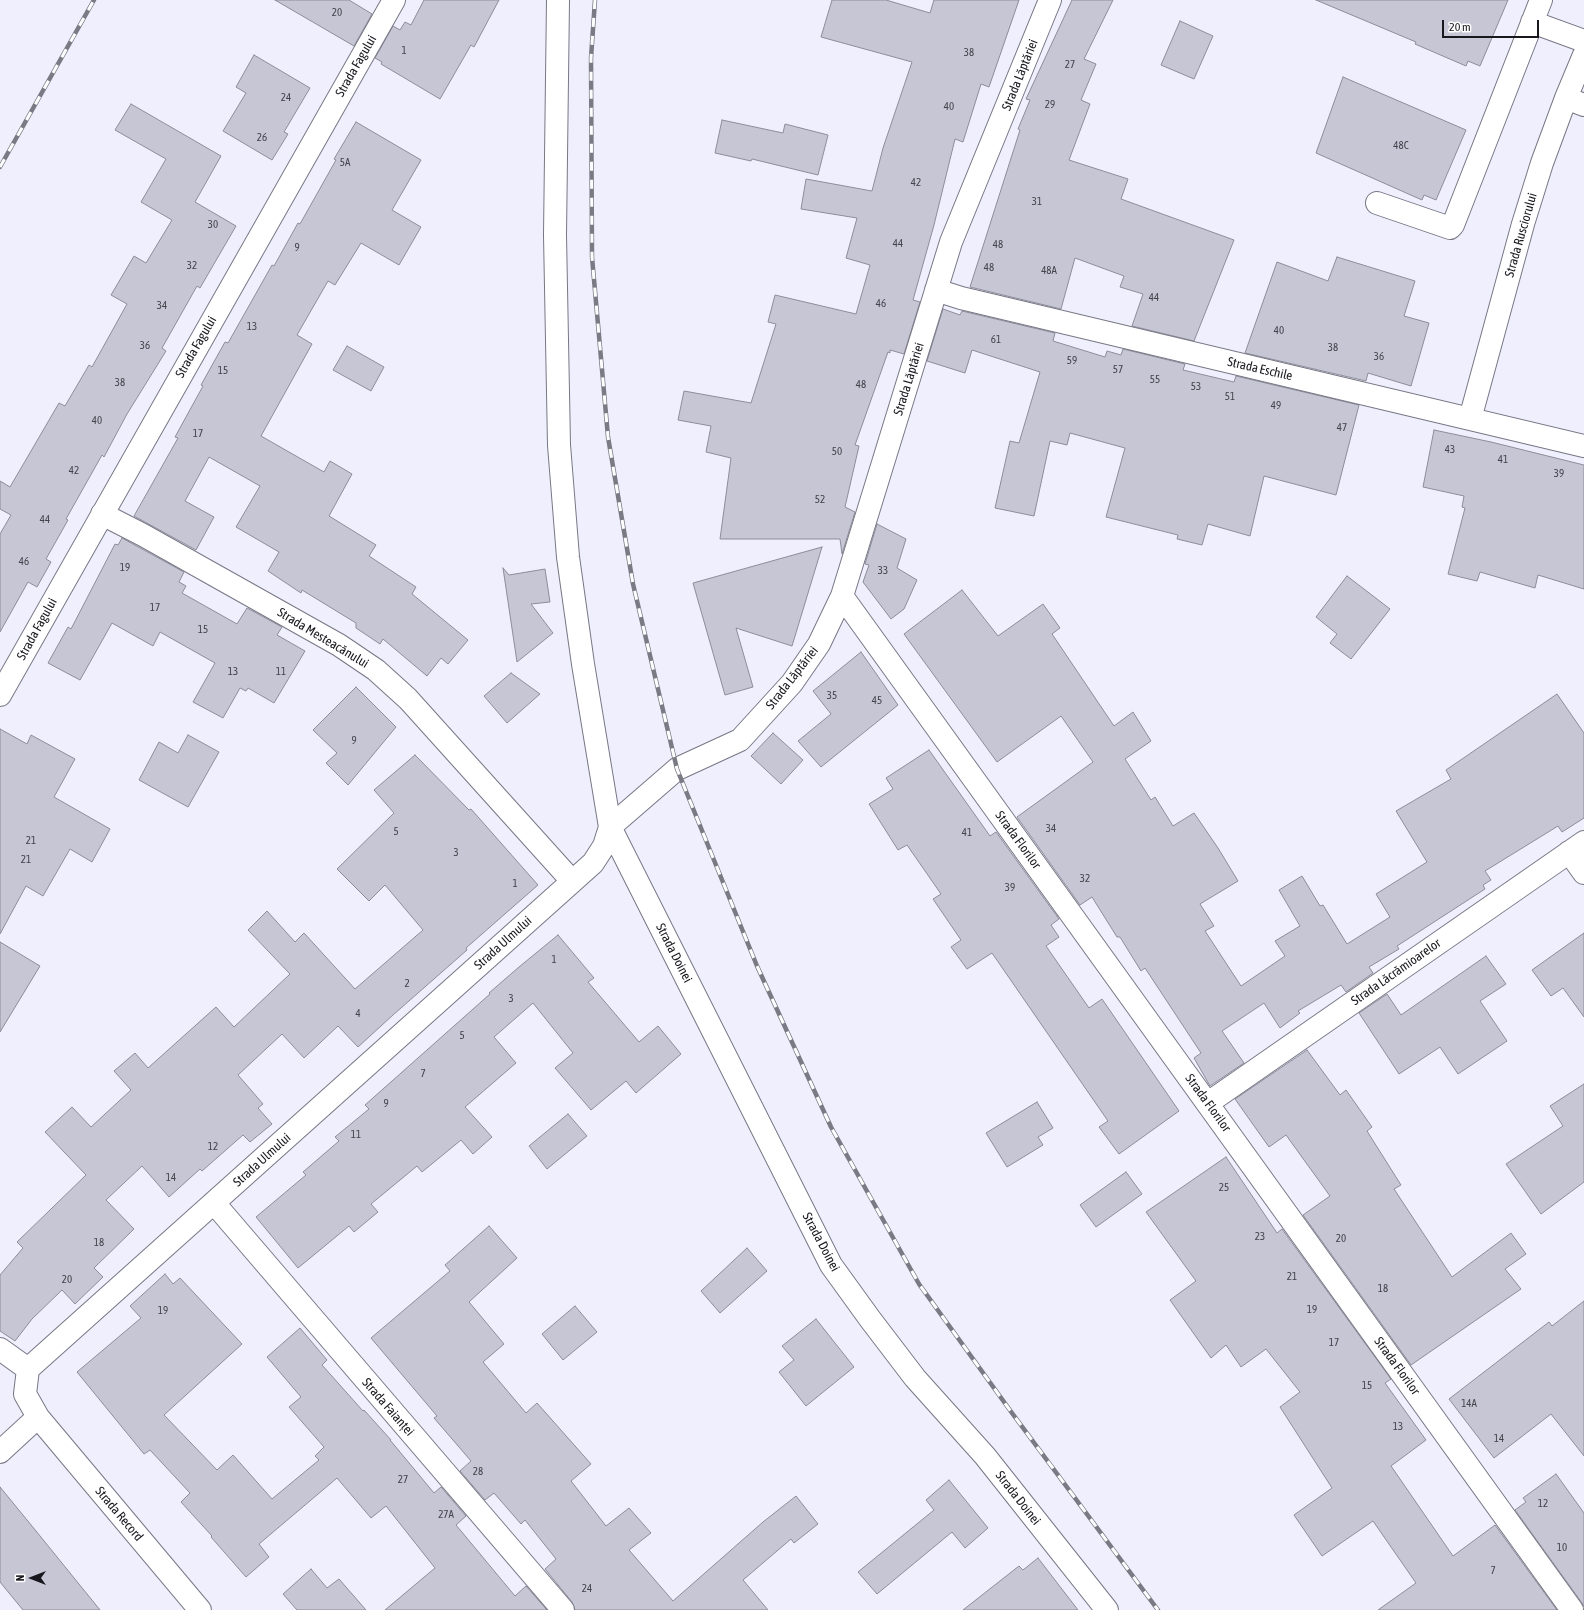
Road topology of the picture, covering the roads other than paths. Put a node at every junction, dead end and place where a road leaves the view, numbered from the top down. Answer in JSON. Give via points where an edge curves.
{"nodes":[{"id":1,"x":394,"y":0,"type":"edge"},
{"id":2,"x":558,"y":0,"type":"edge"},
{"id":3,"x":1050,"y":0,"type":"edge"},
{"id":4,"x":1541,"y":0,"type":"edge"},
{"id":5,"x":1532,"y":22,"type":"junction"},
{"id":6,"x":1584,"y":41,"type":"edge"},
{"id":7,"x":1584,"y":55,"type":"edge"},
{"id":8,"x":1575,"y":102,"type":"edge"},
{"id":9,"x":1377,"y":203,"type":"dead end"},
{"id":10,"x":936,"y":290,"type":"junction"},
{"id":11,"x":1470,"y":419,"type":"junction"},
{"id":12,"x":1584,"y":446,"type":"edge"},
{"id":13,"x":102,"y":514,"type":"junction"},
{"id":14,"x":842,"y":596,"type":"junction"},
{"id":15,"x":0,"y":695,"type":"edge"},
{"id":16,"x":610,"y":827,"type":"junction"},
{"id":17,"x":1576,"y":847,"type":"edge"},
{"id":18,"x":1584,"y":873,"type":"edge"},
{"id":19,"x":572,"y":881,"type":"junction"},
{"id":20,"x":1208,"y":1103,"type":"junction"},
{"id":21,"x":214,"y":1203,"type":"junction"},
{"id":22,"x":0,"y":1349,"type":"edge"},
{"id":23,"x":28,"y":1369,"type":"junction"},
{"id":24,"x":38,"y":1417,"type":"junction"},
{"id":25,"x":0,"y":1452,"type":"edge"},
{"id":26,"x":200,"y":1610,"type":"edge"},
{"id":27,"x":563,"y":1610,"type":"edge"},
{"id":28,"x":1106,"y":1610,"type":"edge"},
{"id":29,"x":1572,"y":1610,"type":"edge"}],
"edges":[{"from":1,"to":13,"type":"street","name":"Strada Fagului"},
{"from":2,"to":16,"type":"street","via":[[555,235],[559,444],[569,564]]},
{"from":3,"to":10,"type":"street","name":"Strada Lăptăriei","via":[[951,242]]},
{"from":4,"to":5,"type":"street"},
{"from":5,"to":6,"type":"street"},
{"from":5,"to":9,"type":"street","via":[[1453,225],[1450,228]]},
{"from":7,"to":8,"type":"street","name":"Strada Rusciorului"},
{"from":8,"to":11,"type":"street","name":"Strada Rusciorului","via":[[1542,163]]},
{"from":10,"to":11,"type":"street","name":"Strada Eschile"},
{"from":10,"to":14,"type":"street","name":"Strada Lăptăriei"},
{"from":11,"to":12,"type":"street","name":"Strada Eschile"},
{"from":13,"to":15,"type":"street","name":"Strada Fagului"},
{"from":13,"to":19,"type":"street","name":"Strada Mesteacănului","via":[[339,644],[376,670],[408,699]]},
{"from":14,"to":16,"type":"street","name":"Strada Lăptăriei","via":[[819,644],[792,683],[740,740],[677,769]]},
{"from":14,"to":20,"type":"street","name":"Strada Florilor"},
{"from":16,"to":19,"type":"street","name":"Strada Ulmului","via":[[604,846],[593,863]]},
{"from":16,"to":28,"type":"street","name":"Strada Doinei","via":[[831,1265],[915,1378],[985,1456]]},
{"from":17,"to":18,"type":"street"},
{"from":17,"to":20,"type":"street","name":"Strada Lăcrămioarelor"},
{"from":19,"to":21,"type":"street","name":"Strada Ulmului"},
{"from":20,"to":29,"type":"street","name":"Strada Florilor"},
{"from":21,"to":23,"type":"street","name":"Strada Ulmului"},
{"from":21,"to":27,"type":"street","name":"Strada Faianței"},
{"from":22,"to":23,"type":"street"},
{"from":23,"to":24,"type":"street","via":[[25,1394]]},
{"from":24,"to":25,"type":"street"},
{"from":24,"to":26,"type":"street","name":"Strada Record"}]}
